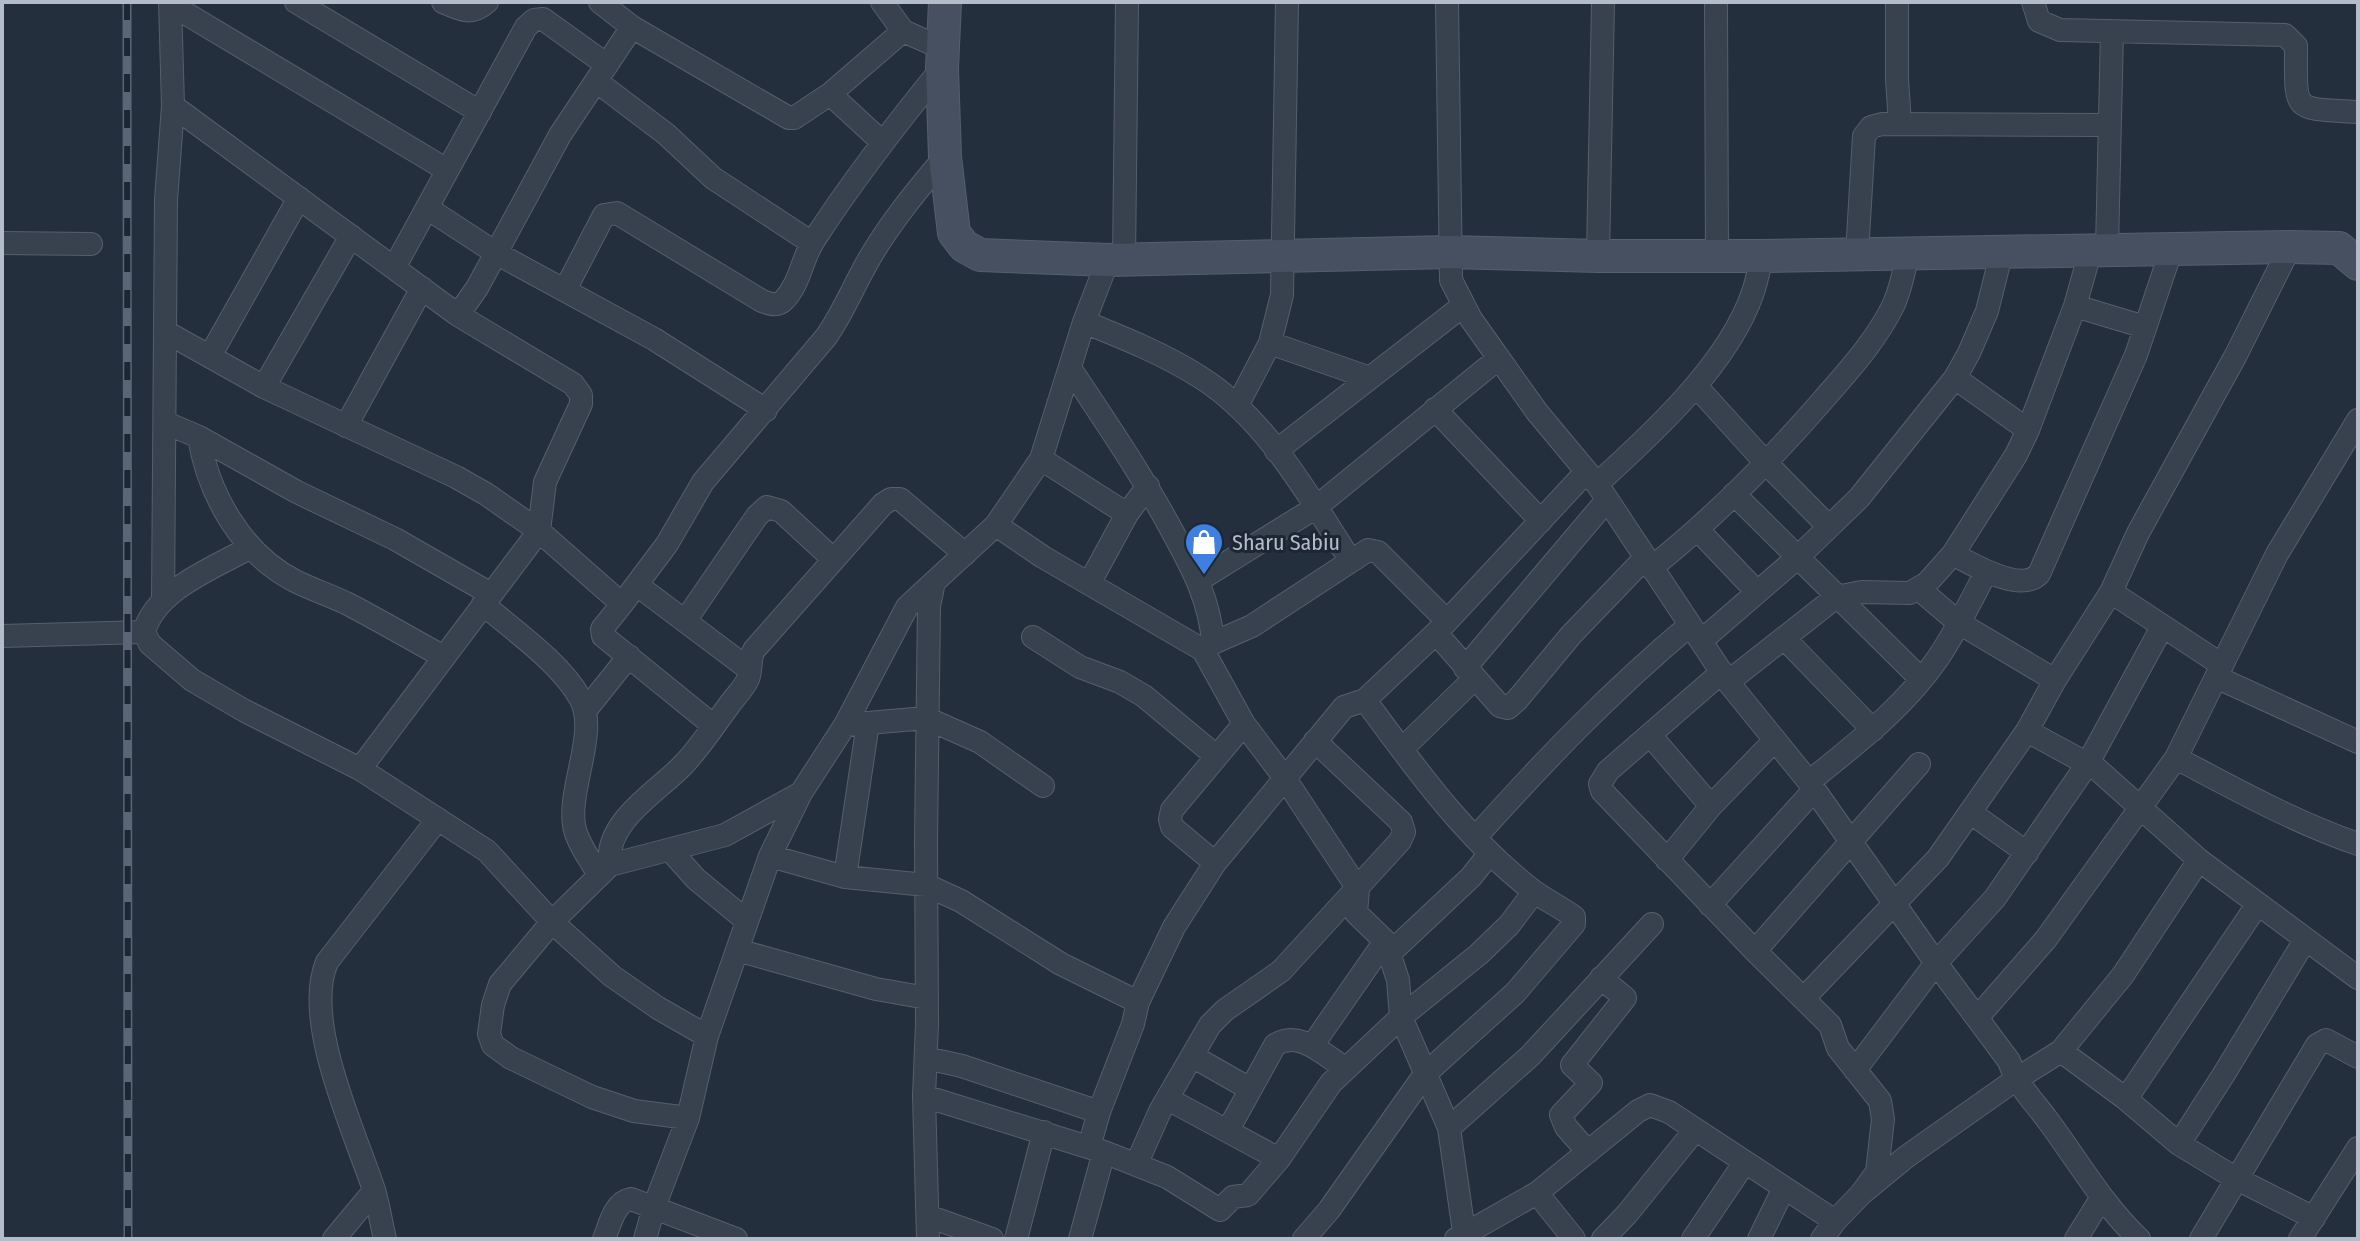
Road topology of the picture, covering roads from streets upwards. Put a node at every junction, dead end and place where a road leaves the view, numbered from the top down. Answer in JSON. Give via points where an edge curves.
{"nodes":[{"id":1,"x":296,"y":2,"type":"edge"},
{"id":2,"x":443,"y":2,"type":"edge"},
{"id":3,"x":487,"y":2,"type":"edge"},
{"id":4,"x":600,"y":2,"type":"edge"},
{"id":5,"x":882,"y":2,"type":"edge"},
{"id":6,"x":945,"y":2,"type":"edge"},
{"id":7,"x":1127,"y":2,"type":"edge"},
{"id":8,"x":1287,"y":2,"type":"edge"},
{"id":9,"x":1447,"y":2,"type":"edge"},
{"id":10,"x":1603,"y":2,"type":"edge"},
{"id":11,"x":1716,"y":2,"type":"edge"},
{"id":12,"x":1897,"y":2,"type":"edge"},
{"id":13,"x":2033,"y":2,"type":"edge"},
{"id":14,"x":170,"y":3,"type":"edge"},
{"id":15,"x":632,"y":27,"type":"junction"},
{"id":16,"x":903,"y":31,"type":"junction"},
{"id":17,"x":2112,"y":32,"type":"junction"},
{"id":18,"x":943,"y":58,"type":"junction"},
{"id":19,"x":601,"y":73,"type":"junction"},
{"id":20,"x":830,"y":94,"type":"junction"},
{"id":21,"x":173,"y":106,"type":"junction"},
{"id":22,"x":480,"y":112,"type":"junction"},
{"id":23,"x":2358,"y":112,"type":"edge"},
{"id":24,"x":1900,"y":124,"type":"junction"},
{"id":25,"x":2109,"y":125,"type":"junction"},
{"id":26,"x":882,"y":142,"type":"junction"},
{"id":27,"x":945,"y":157,"type":"junction"},
{"id":28,"x":447,"y":170,"type":"junction"},
{"id":29,"x":299,"y":198,"type":"junction"},
{"id":30,"x":427,"y":208,"type":"junction"},
{"id":31,"x":351,"y":236,"type":"junction"},
{"id":32,"x":2,"y":243,"type":"edge"},
{"id":33,"x":812,"y":243,"type":"junction"},
{"id":34,"x":91,"y":244,"type":"dead end"},
{"id":35,"x":2290,"y":247,"type":"junction"},
{"id":36,"x":2172,"y":248,"type":"junction"},
{"id":37,"x":2099,"y":249,"type":"junction"},
{"id":38,"x":2002,"y":251,"type":"junction"},
{"id":39,"x":1449,"y":252,"type":"junction"},
{"id":40,"x":496,"y":253,"type":"junction"},
{"id":41,"x":1908,"y":253,"type":"junction"},
{"id":42,"x":2352,"y":253,"type":"edge"},
{"id":43,"x":1857,"y":254,"type":"junction"},
{"id":44,"x":1284,"y":256,"type":"junction"},
{"id":45,"x":1598,"y":256,"type":"junction"},
{"id":46,"x":1717,"y":256,"type":"junction"},
{"id":47,"x":1762,"y":256,"type":"junction"},
{"id":48,"x":1116,"y":260,"type":"junction"},
{"id":49,"x":394,"y":268,"type":"junction"},
{"id":50,"x":422,"y":288,"type":"junction"},
{"id":51,"x":565,"y":290,"type":"junction"},
{"id":52,"x":1464,"y":305,"type":"junction"},
{"id":53,"x":2075,"y":306,"type":"junction"},
{"id":54,"x":458,"y":315,"type":"junction"},
{"id":55,"x":1084,"y":322,"type":"junction"},
{"id":56,"x":2145,"y":327,"type":"junction"},
{"id":57,"x":166,"y":332,"type":"junction"},
{"id":58,"x":1270,"y":343,"type":"junction"},
{"id":59,"x":210,"y":356,"type":"junction"},
{"id":60,"x":1499,"y":358,"type":"junction"},
{"id":61,"x":1070,"y":368,"type":"junction"},
{"id":62,"x":1370,"y":378,"type":"junction"},
{"id":63,"x":1955,"y":378,"type":"junction"},
{"id":64,"x":1696,"y":386,"type":"junction"},
{"id":65,"x":264,"y":387,"type":"junction"},
{"id":66,"x":1237,"y":406,"type":"junction"},
{"id":67,"x":1435,"y":409,"type":"junction"},
{"id":68,"x":766,"y":410,"type":"junction"},
{"id":69,"x":2358,"y":420,"type":"edge"},
{"id":70,"x":166,"y":423,"type":"junction"},
{"id":71,"x":346,"y":426,"type":"junction"},
{"id":72,"x":2028,"y":430,"type":"junction"},
{"id":73,"x":199,"y":437,"type":"junction"},
{"id":74,"x":1276,"y":451,"type":"junction"},
{"id":75,"x":1041,"y":459,"type":"junction"},
{"id":76,"x":1765,"y":462,"type":"junction"},
{"id":77,"x":1597,"y":485,"type":"junction"},
{"id":78,"x":1148,"y":486,"type":"junction"},
{"id":79,"x":1734,"y":494,"type":"junction"},
{"id":80,"x":1315,"y":508,"type":"junction"},
{"id":81,"x":1127,"y":514,"type":"junction"},
{"id":82,"x":1541,"y":521,"type":"junction"},
{"id":83,"x":996,"y":525,"type":"junction"},
{"id":84,"x":1829,"y":527,"type":"junction"},
{"id":85,"x":1698,"y":530,"type":"junction"},
{"id":86,"x":539,"y":531,"type":"junction"},
{"id":87,"x":249,"y":548,"type":"junction"},
{"id":88,"x":965,"y":554,"type":"junction"},
{"id":89,"x":1953,"y":554,"type":"junction"},
{"id":90,"x":1797,"y":558,"type":"junction"},
{"id":91,"x":833,"y":559,"type":"junction"},
{"id":92,"x":1351,"y":561,"type":"junction"},
{"id":93,"x":1648,"y":563,"type":"junction"},
{"id":94,"x":1986,"y":572,"type":"junction"},
{"id":95,"x":1199,"y":580,"type":"junction"},
{"id":96,"x":934,"y":582,"type":"junction"},
{"id":97,"x":1090,"y":582,"type":"junction"},
{"id":98,"x":637,"y":585,"type":"junction"},
{"id":99,"x":1919,"y":589,"type":"junction"},
{"id":100,"x":1757,"y":592,"type":"junction"},
{"id":101,"x":2111,"y":592,"type":"junction"},
{"id":102,"x":1836,"y":597,"type":"junction"},
{"id":103,"x":487,"y":599,"type":"junction"},
{"id":104,"x":163,"y":601,"type":"junction"},
{"id":105,"x":622,"y":604,"type":"junction"},
{"id":106,"x":685,"y":621,"type":"junction"},
{"id":107,"x":1959,"y":623,"type":"junction"},
{"id":108,"x":1441,"y":627,"type":"junction"},
{"id":109,"x":2162,"y":627,"type":"junction"},
{"id":110,"x":144,"y":632,"type":"junction"},
{"id":111,"x":1696,"y":633,"type":"junction"},
{"id":112,"x":2,"y":636,"type":"edge"},
{"id":113,"x":1033,"y":637,"type":"dead end"},
{"id":114,"x":1784,"y":638,"type":"junction"},
{"id":115,"x":1208,"y":646,"type":"junction"},
{"id":116,"x":629,"y":656,"type":"junction"},
{"id":117,"x":444,"y":657,"type":"junction"},
{"id":118,"x":750,"y":670,"type":"junction"},
{"id":119,"x":2219,"y":671,"type":"junction"},
{"id":120,"x":1470,"y":673,"type":"junction"},
{"id":121,"x":1725,"y":677,"type":"junction"},
{"id":122,"x":1921,"y":679,"type":"junction"},
{"id":123,"x":2055,"y":680,"type":"junction"},
{"id":124,"x":1365,"y":700,"type":"junction"},
{"id":125,"x":585,"y":711,"type":"junction"},
{"id":126,"x":926,"y":718,"type":"junction"},
{"id":127,"x":868,"y":723,"type":"junction"},
{"id":128,"x":1244,"y":724,"type":"junction"},
{"id":129,"x":845,"y":725,"type":"junction"},
{"id":130,"x":714,"y":726,"type":"junction"},
{"id":131,"x":1873,"y":730,"type":"junction"},
{"id":132,"x":2027,"y":731,"type":"junction"},
{"id":133,"x":1650,"y":735,"type":"junction"},
{"id":134,"x":1775,"y":740,"type":"junction"},
{"id":135,"x":1315,"y":741,"type":"junction"},
{"id":136,"x":2358,"y":742,"type":"edge"},
{"id":137,"x":1402,"y":749,"type":"junction"},
{"id":138,"x":1216,"y":756,"type":"junction"},
{"id":139,"x":2176,"y":758,"type":"junction"},
{"id":140,"x":2088,"y":763,"type":"junction"},
{"id":141,"x":1919,"y":764,"type":"dead end"},
{"id":142,"x":360,"y":769,"type":"junction"},
{"id":143,"x":1284,"y":777,"type":"junction"},
{"id":144,"x":1043,"y":786,"type":"dead end"},
{"id":145,"x":1812,"y":786,"type":"junction"},
{"id":146,"x":801,"y":793,"type":"junction"},
{"id":147,"x":1711,"y":806,"type":"junction"},
{"id":148,"x":2142,"y":808,"type":"junction"},
{"id":149,"x":1971,"y":813,"type":"junction"},
{"id":150,"x":438,"y":819,"type":"junction"},
{"id":151,"x":1851,"y":840,"type":"junction"},
{"id":152,"x":2358,"y":844,"type":"edge"},
{"id":153,"x":1483,"y":845,"type":"junction"},
{"id":154,"x":670,"y":850,"type":"junction"},
{"id":155,"x":2027,"y":853,"type":"junction"},
{"id":156,"x":770,"y":856,"type":"junction"},
{"id":157,"x":1667,"y":860,"type":"junction"},
{"id":158,"x":2199,"y":860,"type":"junction"},
{"id":159,"x":1215,"y":863,"type":"junction"},
{"id":160,"x":604,"y":869,"type":"junction"},
{"id":161,"x":845,"y":877,"type":"junction"},
{"id":162,"x":926,"y":885,"type":"junction"},
{"id":163,"x":1358,"y":889,"type":"junction"},
{"id":164,"x":1534,"y":892,"type":"junction"},
{"id":165,"x":1895,"y":903,"type":"junction"},
{"id":166,"x":1710,"y":905,"type":"junction"},
{"id":167,"x":2257,"y":905,"type":"junction"},
{"id":168,"x":747,"y":921,"type":"junction"},
{"id":169,"x":552,"y":922,"type":"junction"},
{"id":170,"x":1652,"y":924,"type":"dead end"},
{"id":171,"x":2305,"y":940,"type":"junction"},
{"id":172,"x":1387,"y":948,"type":"junction"},
{"id":173,"x":737,"y":950,"type":"junction"},
{"id":174,"x":1755,"y":951,"type":"junction"},
{"id":175,"x":1936,"y":963,"type":"junction"},
{"id":176,"x":1601,"y":978,"type":"junction"},
{"id":177,"x":2358,"y":978,"type":"edge"},
{"id":178,"x":927,"y":998,"type":"junction"},
{"id":179,"x":1804,"y":998,"type":"junction"},
{"id":180,"x":1138,"y":1002,"type":"junction"},
{"id":181,"x":1401,"y":1017,"type":"junction"},
{"id":182,"x":1977,"y":1018,"type":"junction"},
{"id":183,"x":707,"y":1036,"type":"junction"},
{"id":184,"x":1312,"y":1046,"type":"junction"},
{"id":185,"x":2061,"y":1051,"type":"junction"},
{"id":186,"x":1192,"y":1056,"type":"junction"},
{"id":187,"x":2358,"y":1057,"type":"edge"},
{"id":188,"x":926,"y":1058,"type":"junction"},
{"id":189,"x":1345,"y":1068,"type":"junction"},
{"id":190,"x":1855,"y":1070,"type":"junction"},
{"id":191,"x":1425,"y":1074,"type":"junction"},
{"id":192,"x":2015,"y":1080,"type":"junction"},
{"id":193,"x":1250,"y":1089,"type":"junction"},
{"id":194,"x":924,"y":1096,"type":"junction"},
{"id":195,"x":1168,"y":1099,"type":"junction"},
{"id":196,"x":2126,"y":1099,"type":"junction"},
{"id":197,"x":1099,"y":1112,"type":"junction"},
{"id":198,"x":688,"y":1118,"type":"junction"},
{"id":199,"x":1449,"y":1128,"type":"junction"},
{"id":200,"x":1228,"y":1130,"type":"junction"},
{"id":201,"x":1695,"y":1130,"type":"junction"},
{"id":202,"x":1044,"y":1132,"type":"junction"},
{"id":203,"x":2179,"y":1144,"type":"junction"},
{"id":204,"x":2358,"y":1148,"type":"edge"},
{"id":205,"x":1096,"y":1150,"type":"junction"},
{"id":206,"x":1588,"y":1152,"type":"junction"},
{"id":207,"x":1279,"y":1159,"type":"junction"},
{"id":208,"x":1745,"y":1162,"type":"junction"},
{"id":209,"x":1136,"y":1165,"type":"junction"},
{"id":210,"x":2235,"y":1178,"type":"junction"},
{"id":211,"x":1784,"y":1188,"type":"junction"},
{"id":212,"x":374,"y":1191,"type":"junction"},
{"id":213,"x":1537,"y":1193,"type":"junction"},
{"id":214,"x":1861,"y":1194,"type":"junction"},
{"id":215,"x":2102,"y":1197,"type":"junction"},
{"id":216,"x":654,"y":1207,"type":"junction"},
{"id":217,"x":928,"y":1216,"type":"junction"},
{"id":218,"x":2314,"y":1218,"type":"junction"},
{"id":219,"x":1828,"y":1230,"type":"edge"},
{"id":220,"x":1462,"y":1237,"type":"edge"},
{"id":221,"x":334,"y":1239,"type":"edge"},
{"id":222,"x":385,"y":1239,"type":"edge"},
{"id":223,"x":604,"y":1239,"type":"edge"},
{"id":224,"x":645,"y":1239,"type":"edge"},
{"id":225,"x":736,"y":1239,"type":"edge"},
{"id":226,"x":928,"y":1239,"type":"edge"},
{"id":227,"x":992,"y":1239,"type":"edge"},
{"id":228,"x":1016,"y":1239,"type":"edge"},
{"id":229,"x":1080,"y":1239,"type":"edge"},
{"id":230,"x":1304,"y":1239,"type":"edge"},
{"id":231,"x":1574,"y":1239,"type":"edge"},
{"id":232,"x":1603,"y":1239,"type":"edge"},
{"id":233,"x":1693,"y":1239,"type":"edge"},
{"id":234,"x":1759,"y":1239,"type":"edge"},
{"id":235,"x":2076,"y":1239,"type":"edge"},
{"id":236,"x":2139,"y":1239,"type":"edge"},
{"id":237,"x":2201,"y":1239,"type":"edge"},
{"id":238,"x":2300,"y":1239,"type":"edge"}],
"edges":[{"from":1,"to":22,"type":"street"},
{"from":2,"to":3,"type":"street","via":[[464,12]]},
{"from":4,"to":15,"type":"street"},
{"from":5,"to":16,"type":"street"},
{"from":6,"to":18,"type":"street"},
{"from":7,"to":48,"type":"street"},
{"from":8,"to":44,"type":"street"},
{"from":9,"to":39,"type":"street"},
{"from":10,"to":45,"type":"street"},
{"from":11,"to":46,"type":"street"},
{"from":12,"to":24,"type":"street"},
{"from":13,"to":17,"type":"street","via":[[2039,21],[2060,30]]},
{"from":14,"to":21,"type":"street"},
{"from":14,"to":28,"type":"street"},
{"from":15,"to":19,"type":"street"},
{"from":15,"to":20,"type":"street","via":[[789,118]]},
{"from":16,"to":18,"type":"street"},
{"from":16,"to":20,"type":"street"},
{"from":17,"to":23,"type":"street","via":[[2285,35],[2296,46],[2296,95],[2301,103],[2309,109]]},
{"from":17,"to":25,"type":"street"},
{"from":18,"to":26,"type":"street"},
{"from":18,"to":27,"type":"street"},
{"from":19,"to":22,"type":"street","via":[[543,19],[534,20]]},
{"from":19,"to":33,"type":"street","via":[[713,178]]},
{"from":19,"to":40,"type":"street","via":[[560,135]]},
{"from":20,"to":26,"type":"street"},
{"from":21,"to":29,"type":"street"},
{"from":21,"to":57,"type":"street","via":[[166,200]]},
{"from":22,"to":28,"type":"street"},
{"from":24,"to":25,"type":"street"},
{"from":24,"to":43,"type":"street","via":[[1871,127],[1864,136]]},
{"from":25,"to":37,"type":"street"},
{"from":26,"to":33,"type":"street"},
{"from":27,"to":48,"type":"street","via":[[954,233],[964,246],[980,255]]},
{"from":27,"to":68,"type":"street","via":[[909,198],[868,260],[839,319]]},
{"from":28,"to":30,"type":"street"},
{"from":29,"to":31,"type":"street"},
{"from":29,"to":59,"type":"street"},
{"from":30,"to":40,"type":"street"},
{"from":30,"to":49,"type":"street"},
{"from":31,"to":49,"type":"street"},
{"from":31,"to":65,"type":"street"},
{"from":32,"to":34,"type":"street"},
{"from":33,"to":51,"type":"street","via":[[791,291],[773,305],[609,213]]},
{"from":35,"to":36,"type":"street"},
{"from":35,"to":42,"type":"street"},
{"from":35,"to":101,"type":"street"},
{"from":36,"to":37,"type":"street"},
{"from":36,"to":56,"type":"street"},
{"from":37,"to":38,"type":"street"},
{"from":37,"to":53,"type":"street"},
{"from":38,"to":41,"type":"street"},
{"from":38,"to":63,"type":"street","via":[[1987,311]]},
{"from":39,"to":44,"type":"street"},
{"from":39,"to":45,"type":"street"},
{"from":39,"to":52,"type":"street","via":[[1451,280]]},
{"from":40,"to":51,"type":"street"},
{"from":40,"to":54,"type":"street"},
{"from":41,"to":43,"type":"street"},
{"from":41,"to":76,"type":"street","via":[[1892,307],[1869,347]]},
{"from":43,"to":47,"type":"street"},
{"from":44,"to":48,"type":"street"},
{"from":44,"to":58,"type":"street","via":[[1282,295]]},
{"from":45,"to":46,"type":"street"},
{"from":46,"to":47,"type":"street"},
{"from":47,"to":64,"type":"street","via":[[1752,294]]},
{"from":48,"to":55,"type":"street"},
{"from":49,"to":50,"type":"street"},
{"from":50,"to":54,"type":"street"},
{"from":50,"to":71,"type":"street"},
{"from":51,"to":68,"type":"street"},
{"from":52,"to":60,"type":"street"},
{"from":52,"to":62,"type":"street"},
{"from":53,"to":56,"type":"street"},
{"from":53,"to":72,"type":"street"},
{"from":54,"to":86,"type":"street","via":[[573,384],[581,395],[545,482]]},
{"from":55,"to":61,"type":"street"},
{"from":55,"to":66,"type":"street","via":[[1149,348],[1202,378]]},
{"from":56,"to":94,"type":"street","via":[[2039,574],[2026,582]]},
{"from":57,"to":59,"type":"street"},
{"from":57,"to":70,"type":"street"},
{"from":58,"to":62,"type":"street"},
{"from":58,"to":66,"type":"street"},
{"from":59,"to":65,"type":"street"},
{"from":60,"to":67,"type":"street"},
{"from":60,"to":77,"type":"street"},
{"from":61,"to":75,"type":"street"},
{"from":61,"to":78,"type":"street"},
{"from":62,"to":74,"type":"street"},
{"from":63,"to":72,"type":"street"},
{"from":63,"to":84,"type":"street","via":[[1859,498]]},
{"from":64,"to":76,"type":"street"},
{"from":64,"to":77,"type":"street"},
{"from":65,"to":71,"type":"street"},
{"from":66,"to":74,"type":"street"},
{"from":67,"to":80,"type":"street"},
{"from":67,"to":82,"type":"street"},
{"from":68,"to":98,"type":"street","via":[[703,482]]},
{"from":69,"to":119,"type":"street","via":[[2277,554]]},
{"from":70,"to":73,"type":"street"},
{"from":70,"to":104,"type":"street"},
{"from":71,"to":86,"type":"street","via":[[456,477]]},
{"from":72,"to":89,"type":"street"},
{"from":73,"to":87,"type":"street","via":[[215,489]]},
{"from":73,"to":103,"type":"street","via":[[395,539]]},
{"from":74,"to":80,"type":"street"},
{"from":75,"to":81,"type":"street"},
{"from":75,"to":83,"type":"street"},
{"from":76,"to":79,"type":"street"},
{"from":76,"to":84,"type":"street"},
{"from":77,"to":82,"type":"street"},
{"from":77,"to":93,"type":"street"},
{"from":77,"to":120,"type":"street"},
{"from":78,"to":81,"type":"street"},
{"from":78,"to":95,"type":"street"},
{"from":79,"to":85,"type":"street"},
{"from":79,"to":90,"type":"street"},
{"from":80,"to":92,"type":"street"},
{"from":80,"to":95,"type":"street"},
{"from":81,"to":97,"type":"street"},
{"from":82,"to":108,"type":"street"},
{"from":83,"to":88,"type":"street"},
{"from":83,"to":97,"type":"street"},
{"from":84,"to":90,"type":"street"},
{"from":85,"to":93,"type":"street"},
{"from":85,"to":100,"type":"street"},
{"from":86,"to":103,"type":"street"},
{"from":86,"to":105,"type":"street"},
{"from":87,"to":104,"type":"street"},
{"from":87,"to":117,"type":"street","via":[[293,581],[345,602]]},
{"from":88,"to":91,"type":"street","via":[[900,499],[891,499]]},
{"from":88,"to":96,"type":"street"},
{"from":89,"to":94,"type":"street"},
{"from":89,"to":99,"type":"street"},
{"from":90,"to":100,"type":"street"},
{"from":90,"to":102,"type":"street"},
{"from":91,"to":106,"type":"street","via":[[781,511],[767,507]]},
{"from":91,"to":118,"type":"street","via":[[754,650]]},
{"from":92,"to":108,"type":"street","via":[[1368,550],[1378,552]]},
{"from":92,"to":115,"type":"street","via":[[1252,626]]},
{"from":93,"to":111,"type":"street"},
{"from":93,"to":120,"type":"street","via":[[1571,635],[1508,708]]},
{"from":94,"to":107,"type":"street"},
{"from":95,"to":115,"type":"street","via":[[1211,616]]},
{"from":96,"to":126,"type":"street"},
{"from":96,"to":129,"type":"street","via":[[907,607]]},
{"from":97,"to":115,"type":"street"},
{"from":98,"to":105,"type":"street"},
{"from":98,"to":106,"type":"street"},
{"from":99,"to":102,"type":"street"},
{"from":99,"to":107,"type":"street"},
{"from":100,"to":111,"type":"street"},
{"from":101,"to":109,"type":"street"},
{"from":101,"to":123,"type":"street"},
{"from":102,"to":114,"type":"street"},
{"from":102,"to":122,"type":"street"},
{"from":103,"to":117,"type":"street"},
{"from":103,"to":125,"type":"street","via":[[563,674]]},
{"from":104,"to":110,"type":"street"},
{"from":105,"to":116,"type":"street","via":[[602,632]]},
{"from":106,"to":118,"type":"street"},
{"from":107,"to":122,"type":"street"},
{"from":107,"to":123,"type":"street"},
{"from":108,"to":120,"type":"street"},
{"from":108,"to":124,"type":"street"},
{"from":109,"to":119,"type":"street"},
{"from":109,"to":140,"type":"street"},
{"from":110,"to":112,"type":"street"},
{"from":110,"to":142,"type":"street","via":[[150,644],[192,680]]},
{"from":111,"to":121,"type":"street"},
{"from":111,"to":153,"type":"street","via":[[1640,667],[1587,717]]},
{"from":113,"to":138,"type":"street","via":[[1080,667],[1144,696]]},
{"from":114,"to":121,"type":"street"},
{"from":114,"to":131,"type":"street"},
{"from":115,"to":128,"type":"street"},
{"from":116,"to":125,"type":"street"},
{"from":116,"to":130,"type":"street"},
{"from":117,"to":142,"type":"street"},
{"from":118,"to":130,"type":"street"},
{"from":119,"to":136,"type":"street"},
{"from":119,"to":139,"type":"street"},
{"from":120,"to":137,"type":"street"},
{"from":121,"to":133,"type":"street"},
{"from":121,"to":134,"type":"street"},
{"from":122,"to":131,"type":"street"},
{"from":123,"to":132,"type":"street"},
{"from":124,"to":135,"type":"street","via":[[1344,707]]},
{"from":124,"to":137,"type":"street"},
{"from":125,"to":160,"type":"street","via":[[574,828]]},
{"from":126,"to":127,"type":"street"},
{"from":126,"to":144,"type":"street","via":[[980,742]]},
{"from":126,"to":162,"type":"street"},
{"from":127,"to":129,"type":"street"},
{"from":127,"to":161,"type":"street"},
{"from":128,"to":138,"type":"street"},
{"from":128,"to":143,"type":"street"},
{"from":129,"to":146,"type":"street"},
{"from":130,"to":160,"type":"street","via":[[684,764],[629,815],[612,842]]},
{"from":131,"to":145,"type":"street"},
{"from":132,"to":140,"type":"street"},
{"from":132,"to":149,"type":"street"},
{"from":133,"to":147,"type":"street"},
{"from":133,"to":157,"type":"street","via":[[1600,784]]},
{"from":134,"to":145,"type":"street"},
{"from":134,"to":147,"type":"street"},
{"from":135,"to":143,"type":"street"},
{"from":135,"to":163,"type":"street","via":[[1401,822],[1404,832]]},
{"from":137,"to":153,"type":"street"},
{"from":138,"to":159,"type":"street","via":[[1170,819],[1172,827]]},
{"from":139,"to":148,"type":"street"},
{"from":139,"to":152,"type":"street"},
{"from":140,"to":148,"type":"street"},
{"from":140,"to":155,"type":"street"},
{"from":141,"to":151,"type":"street"},
{"from":142,"to":150,"type":"street"},
{"from":143,"to":159,"type":"street"},
{"from":143,"to":163,"type":"street"},
{"from":145,"to":151,"type":"street"},
{"from":145,"to":166,"type":"street"},
{"from":146,"to":154,"type":"street","via":[[725,835]]},
{"from":146,"to":156,"type":"street"},
{"from":147,"to":157,"type":"street"},
{"from":148,"to":158,"type":"street"},
{"from":148,"to":182,"type":"street","via":[[2046,939]]},
{"from":149,"to":155,"type":"street"},
{"from":149,"to":165,"type":"street"},
{"from":150,"to":169,"type":"street","via":[[487,851]]},
{"from":150,"to":212,"type":"street","via":[[322,973],[327,1047]]},
{"from":151,"to":165,"type":"street"},
{"from":151,"to":174,"type":"street"},
{"from":153,"to":164,"type":"street"},
{"from":153,"to":172,"type":"street","via":[[1471,877]]},
{"from":154,"to":160,"type":"street"},
{"from":154,"to":168,"type":"street"},
{"from":155,"to":175,"type":"street","via":[[1995,898]]},
{"from":156,"to":161,"type":"street"},
{"from":156,"to":168,"type":"street"},
{"from":157,"to":166,"type":"street"},
{"from":158,"to":167,"type":"street"},
{"from":158,"to":185,"type":"street","via":[[2123,975]]},
{"from":159,"to":180,"type":"street","via":[[1174,927]]},
{"from":160,"to":169,"type":"street"},
{"from":161,"to":162,"type":"street"},
{"from":162,"to":178,"type":"street"},
{"from":162,"to":180,"type":"street"},
{"from":163,"to":172,"type":"street","via":[[1356,913]]},
{"from":163,"to":186,"type":"street","via":[[1281,971],[1210,1025]]},
{"from":164,"to":181,"type":"street","via":[[1479,954]]},
{"from":164,"to":191,"type":"street","via":[[1574,917],[1574,924],[1515,993]]},
{"from":165,"to":175,"type":"street"},
{"from":165,"to":179,"type":"street"},
{"from":166,"to":174,"type":"street"},
{"from":167,"to":171,"type":"street"},
{"from":167,"to":196,"type":"street"},
{"from":168,"to":173,"type":"street"},
{"from":169,"to":183,"type":"street","via":[[612,976]]},
{"from":169,"to":198,"type":"street","via":[[500,984],[489,1034],[493,1045],[592,1097],[634,1111]]},
{"from":170,"to":176,"type":"street"},
{"from":171,"to":177,"type":"street"},
{"from":171,"to":203,"type":"street"},
{"from":172,"to":181,"type":"street","via":[[1398,980]]},
{"from":172,"to":184,"type":"street"},
{"from":173,"to":178,"type":"street"},
{"from":173,"to":183,"type":"street"},
{"from":174,"to":179,"type":"street"},
{"from":175,"to":182,"type":"street"},
{"from":175,"to":190,"type":"street"},
{"from":176,"to":199,"type":"street","via":[[1530,1056]]},
{"from":176,"to":206,"type":"street","via":[[1625,998],[1572,1065],[1591,1083],[1561,1115]]},
{"from":178,"to":188,"type":"street"},
{"from":179,"to":190,"type":"street","via":[[1830,1025],[1838,1048]]},
{"from":180,"to":197,"type":"street"},
{"from":181,"to":189,"type":"street"},
{"from":181,"to":191,"type":"street"},
{"from":182,"to":192,"type":"street","via":[[2009,1061]]},
{"from":183,"to":198,"type":"street"},
{"from":184,"to":189,"type":"street"},
{"from":184,"to":193,"type":"street","via":[[1283,1039]]},
{"from":185,"to":192,"type":"street"},
{"from":185,"to":196,"type":"street"},
{"from":186,"to":193,"type":"street"},
{"from":186,"to":195,"type":"street"},
{"from":187,"to":210,"type":"street","via":[[2326,1040],[2317,1045]]},
{"from":188,"to":194,"type":"street"},
{"from":188,"to":197,"type":"street"},
{"from":189,"to":207,"type":"street"},
{"from":190,"to":214,"type":"street","via":[[1880,1101],[1883,1119],[1877,1172]]},
{"from":191,"to":199,"type":"street"},
{"from":191,"to":230,"type":"street"},
{"from":192,"to":214,"type":"street"},
{"from":192,"to":215,"type":"street"},
{"from":193,"to":200,"type":"street"},
{"from":194,"to":202,"type":"street"},
{"from":194,"to":217,"type":"street"},
{"from":195,"to":200,"type":"street"},
{"from":195,"to":209,"type":"street"},
{"from":196,"to":203,"type":"street"},
{"from":197,"to":205,"type":"street"},
{"from":198,"to":216,"type":"street"},
{"from":199,"to":220,"type":"street"},
{"from":200,"to":207,"type":"street"},
{"from":201,"to":206,"type":"street","via":[[1650,1105]]},
{"from":201,"to":208,"type":"street"},
{"from":201,"to":232,"type":"street"},
{"from":202,"to":205,"type":"street"},
{"from":202,"to":228,"type":"street"},
{"from":203,"to":210,"type":"street"},
{"from":204,"to":218,"type":"street"},
{"from":205,"to":209,"type":"street"},
{"from":205,"to":229,"type":"street"},
{"from":206,"to":213,"type":"street"},
{"from":207,"to":209,"type":"street","via":[[1248,1195],[1233,1197],[1220,1210],[1167,1177]]},
{"from":208,"to":211,"type":"street"},
{"from":208,"to":233,"type":"street"},
{"from":210,"to":218,"type":"street"},
{"from":210,"to":237,"type":"street"},
{"from":211,"to":219,"type":"street"},
{"from":211,"to":234,"type":"street"},
{"from":212,"to":221,"type":"street"},
{"from":212,"to":222,"type":"street"},
{"from":213,"to":220,"type":"street"},
{"from":213,"to":231,"type":"street"},
{"from":214,"to":219,"type":"street"},
{"from":215,"to":235,"type":"street"},
{"from":215,"to":236,"type":"street"},
{"from":216,"to":223,"type":"street","via":[[624,1200]]},
{"from":216,"to":224,"type":"street"},
{"from":216,"to":225,"type":"street"},
{"from":217,"to":226,"type":"street"},
{"from":217,"to":227,"type":"street"},
{"from":218,"to":238,"type":"street"}]}
